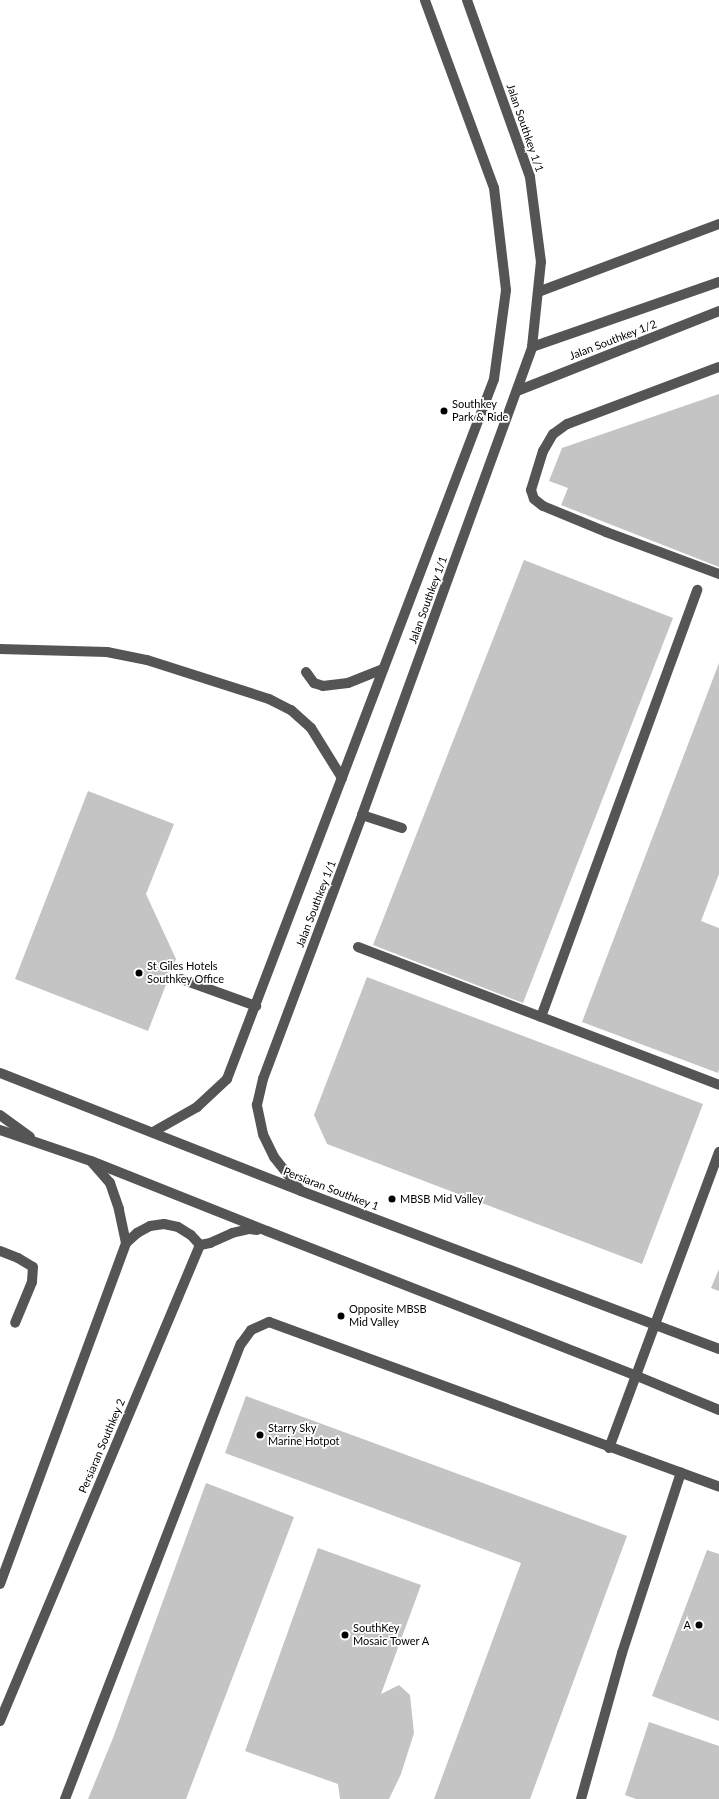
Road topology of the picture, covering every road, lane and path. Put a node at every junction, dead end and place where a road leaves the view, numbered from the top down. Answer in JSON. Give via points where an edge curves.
{"nodes":[{"id":1,"x":425,"y":0,"type":"edge"},
{"id":2,"x":467,"y":0,"type":"edge"},
{"id":3,"x":719,"y":224,"type":"edge"},
{"id":4,"x":719,"y":282,"type":"edge"},
{"id":5,"x":538,"y":292,"type":"junction"},
{"id":6,"x":719,"y":311,"type":"edge"},
{"id":7,"x":532,"y":347,"type":"junction"},
{"id":8,"x":719,"y":367,"type":"edge"},
{"id":9,"x":517,"y":391,"type":"junction"},
{"id":10,"x":719,"y":574,"type":"edge"},
{"id":11,"x":697,"y":590,"type":"dead end"},
{"id":12,"x":0,"y":649,"type":"edge"},
{"id":13,"x":383,"y":669,"type":"junction"},
{"id":14,"x":306,"y":672,"type":"dead end"},
{"id":15,"x":342,"y":778,"type":"junction"},
{"id":16,"x":362,"y":816,"type":"junction"},
{"id":17,"x":402,"y":828,"type":"dead end"},
{"id":18,"x":358,"y":947,"type":"dead end"},
{"id":19,"x":181,"y":979,"type":"dead end"},
{"id":20,"x":256,"y":1006,"type":"junction"},
{"id":21,"x":541,"y":1017,"type":"junction"},
{"id":22,"x":0,"y":1073,"type":"edge"},
{"id":23,"x":719,"y":1085,"type":"edge"},
{"id":24,"x":0,"y":1114,"type":"edge"},
{"id":25,"x":0,"y":1130,"type":"edge"},
{"id":26,"x":152,"y":1132,"type":"junction"},
{"id":27,"x":36,"y":1142,"type":"junction"},
{"id":28,"x":719,"y":1152,"type":"edge"},
{"id":29,"x":91,"y":1161,"type":"junction"},
{"id":30,"x":301,"y":1191,"type":"junction"},
{"id":31,"x":267,"y":1232,"type":"junction"},
{"id":32,"x":126,"y":1243,"type":"junction"},
{"id":33,"x":200,"y":1245,"type":"junction"},
{"id":34,"x":0,"y":1251,"type":"edge"},
{"id":35,"x":15,"y":1322,"type":"dead end"},
{"id":36,"x":655,"y":1325,"type":"junction"},
{"id":37,"x":719,"y":1349,"type":"edge"},
{"id":38,"x":636,"y":1376,"type":"junction"},
{"id":39,"x":719,"y":1410,"type":"edge"},
{"id":40,"x":610,"y":1448,"type":"junction"},
{"id":41,"x":681,"y":1472,"type":"junction"},
{"id":42,"x":719,"y":1487,"type":"edge"},
{"id":43,"x":0,"y":1584,"type":"edge"},
{"id":44,"x":0,"y":1720,"type":"edge"},
{"id":45,"x":65,"y":1799,"type":"edge"},
{"id":46,"x":581,"y":1799,"type":"edge"}],
"edges":[{"from":1,"to":13,"type":"street","name":"Jalan Southkey 1/1","via":[[494,188],[506,290],[494,379]]},
{"from":2,"to":5,"type":"street","name":"Jalan Southkey 1/1","via":[[530,177],[541,262]]},
{"from":3,"to":5,"type":"street"},
{"from":4,"to":7,"type":"street","name":"Jalan Southkey 1/2"},
{"from":5,"to":7,"type":"street","name":"Jalan Southkey 1/1"},
{"from":6,"to":9,"type":"street","name":"Jalan Southkey 1/2"},
{"from":7,"to":9,"type":"street","name":"Jalan Southkey 1/1"},
{"from":8,"to":10,"type":"street","via":[[567,424],[553,434],[544,451],[531,490],[534,499],[543,506]]},
{"from":9,"to":16,"type":"street","name":"Jalan Southkey 1/1"},
{"from":11,"to":21,"type":"street"},
{"from":12,"to":15,"type":"street","via":[[107,652],[147,660],[269,699],[291,710],[311,728]]},
{"from":13,"to":14,"type":"street","via":[[348,683],[323,686],[314,683]]},
{"from":13,"to":15,"type":"street","name":"Jalan Southkey 1/1"},
{"from":15,"to":20,"type":"street","name":"Jalan Southkey 1/1"},
{"from":16,"to":17,"type":"street"},
{"from":16,"to":30,"type":"street","name":"Jalan Southkey 1/1","via":[[263,1079],[257,1105],[263,1134],[274,1157]]},
{"from":18,"to":21,"type":"street"},
{"from":19,"to":20,"type":"street"},
{"from":20,"to":26,"type":"street","name":"Jalan Southkey 1/1","via":[[228,1079],[198,1106]]},
{"from":21,"to":23,"type":"street"},
{"from":22,"to":26,"type":"street","name":"Persiaran Southkey 1"},
{"from":24,"to":27,"type":"street"},
{"from":25,"to":27,"type":"street"},
{"from":26,"to":30,"type":"street","name":"Persiaran Southkey 1"},
{"from":27,"to":29,"type":"street"},
{"from":28,"to":36,"type":"street"},
{"from":29,"to":31,"type":"street"},
{"from":29,"to":32,"type":"street","via":[[110,1183]]},
{"from":30,"to":36,"type":"street","name":"Persiaran Southkey 1"},
{"from":31,"to":33,"type":"street","via":[[250,1229],[232,1232]]},
{"from":31,"to":38,"type":"street"},
{"from":32,"to":33,"type":"street","via":[[143,1229],[164,1224],[178,1227],[191,1235]]},
{"from":32,"to":43,"type":"street"},
{"from":33,"to":44,"type":"street","name":"Persiaran Southkey 2"},
{"from":34,"to":35,"type":"street","via":[[33,1267],[32,1282]]},
{"from":36,"to":37,"type":"street","name":"Persiaran Southkey 1"},
{"from":36,"to":38,"type":"street"},
{"from":38,"to":39,"type":"street"},
{"from":38,"to":40,"type":"street"},
{"from":40,"to":41,"type":"street"},
{"from":40,"to":45,"type":"street","via":[[269,1322],[251,1330],[241,1344]]},
{"from":41,"to":42,"type":"street"},
{"from":41,"to":46,"type":"street","via":[[622,1652]]}]}
